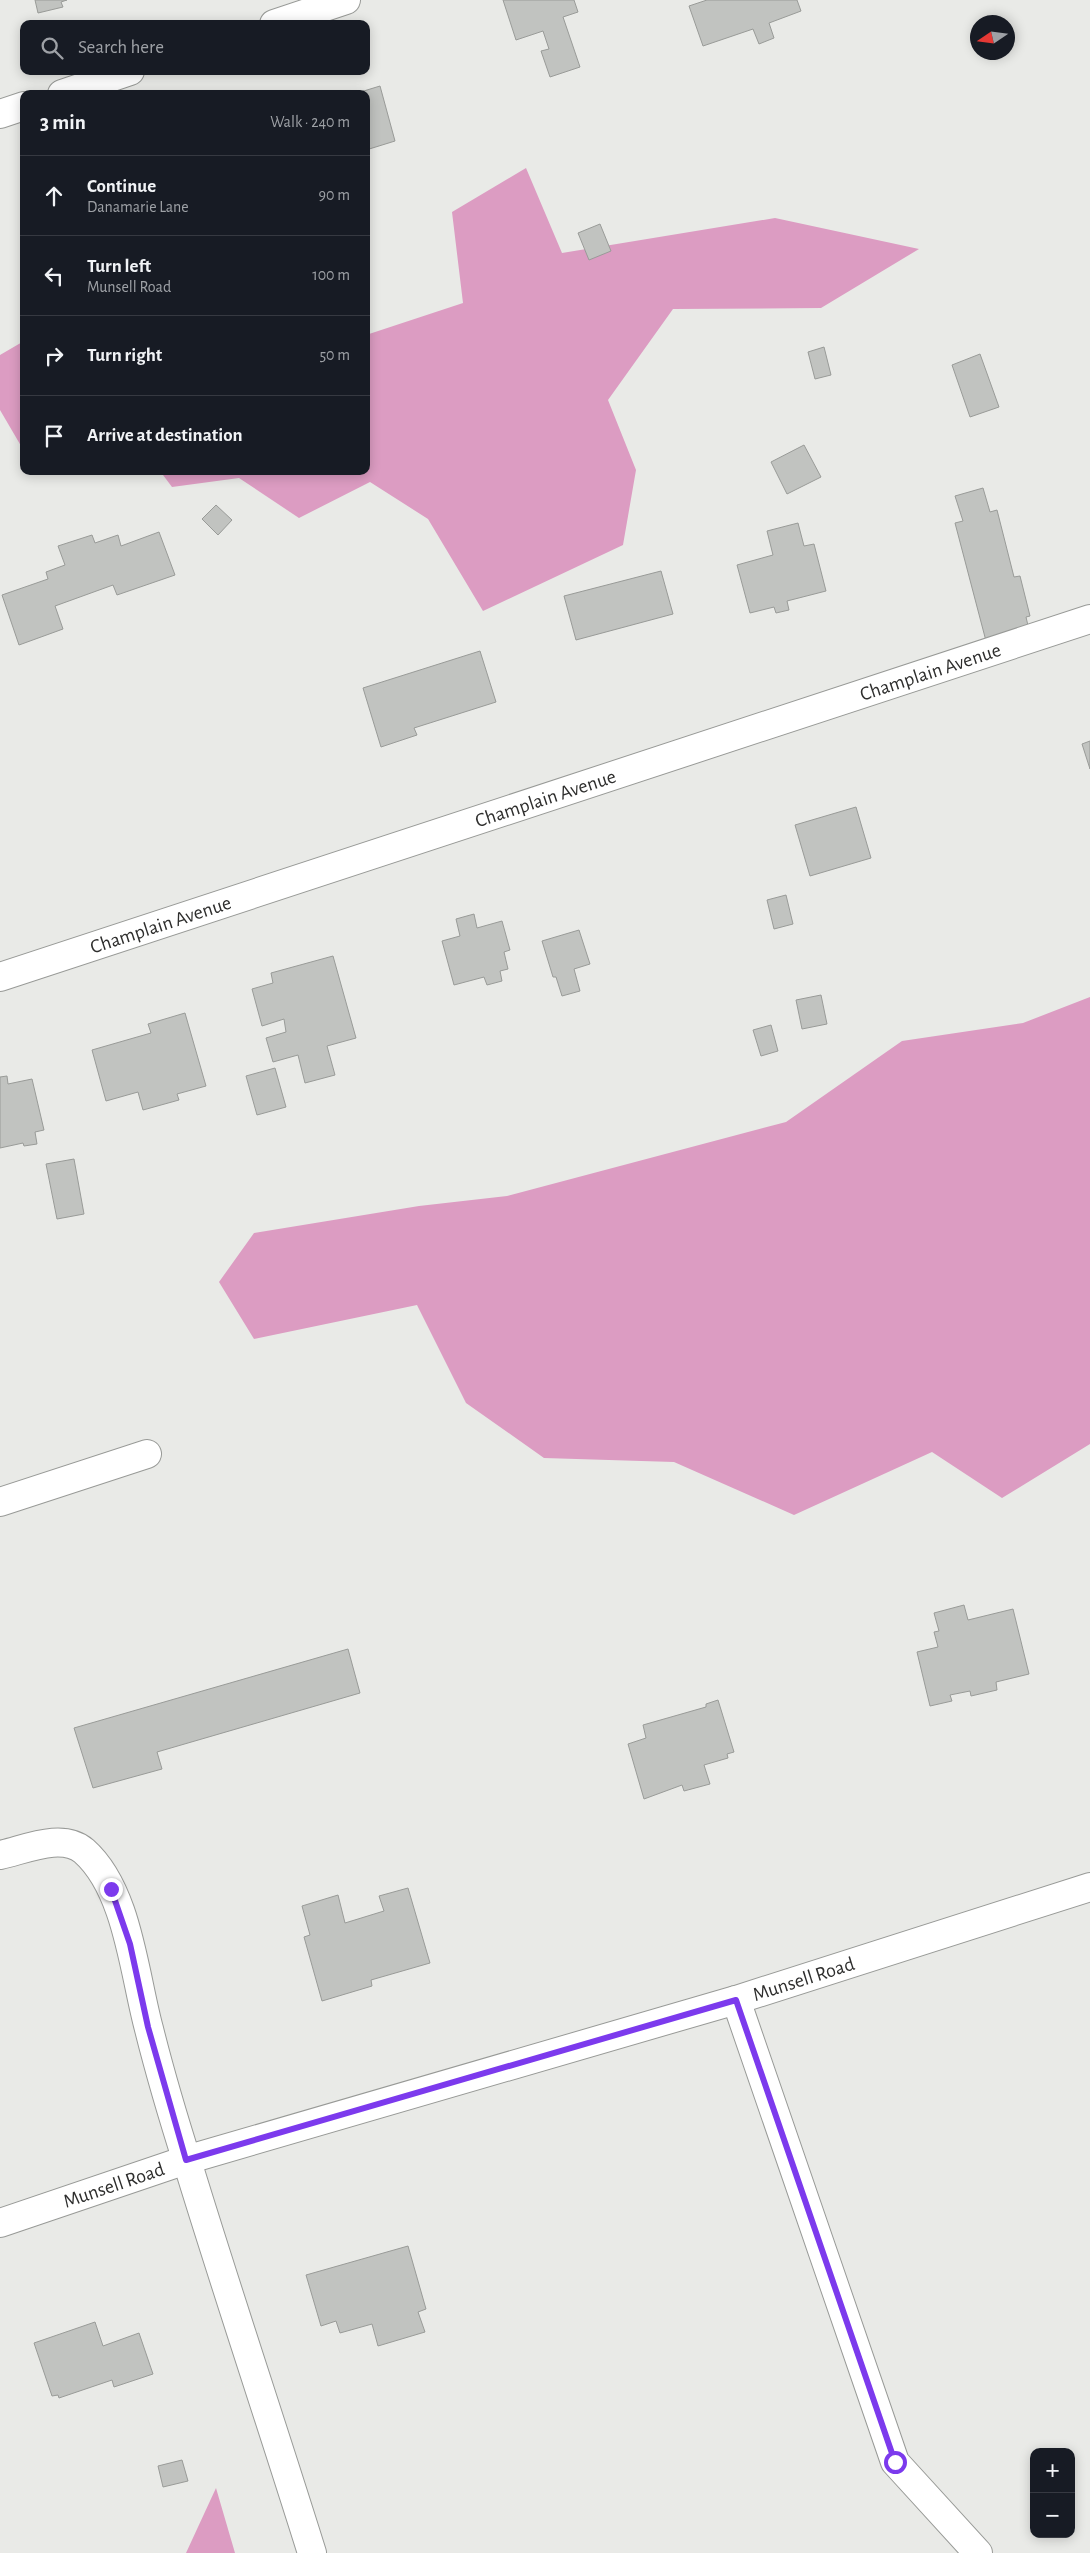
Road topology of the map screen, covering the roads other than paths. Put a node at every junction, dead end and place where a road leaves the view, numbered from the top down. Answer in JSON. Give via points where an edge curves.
{"nodes":[{"id":1,"x":346,"y":0,"type":"edge"},
{"id":2,"x":286,"y":20,"type":"edge"},
{"id":3,"x":118,"y":75,"type":"edge"},
{"id":4,"x":74,"y":90,"type":"edge"},
{"id":5,"x":20,"y":107,"type":"edge"},
{"id":6,"x":0,"y":114,"type":"edge"},
{"id":7,"x":1090,"y":619,"type":"edge"},
{"id":8,"x":0,"y":977,"type":"edge"},
{"id":9,"x":147,"y":1454,"type":"dead end"},
{"id":10,"x":0,"y":1502,"type":"edge"},
{"id":11,"x":0,"y":1855,"type":"edge"},
{"id":12,"x":1090,"y":1886,"type":"edge"},
{"id":13,"x":736,"y":2000,"type":"junction"},
{"id":14,"x":186,"y":2160,"type":"junction"},
{"id":15,"x":0,"y":2223,"type":"edge"},
{"id":16,"x":312,"y":2553,"type":"edge"},
{"id":17,"x":978,"y":2553,"type":"edge"}],
"edges":[{"from":1,"to":2,"type":"street"},
{"from":3,"to":4,"type":"street"},
{"from":5,"to":6,"type":"street"},
{"from":7,"to":8,"type":"street","name":"Champlain Avenue"},
{"from":9,"to":10,"type":"street"},
{"from":11,"to":14,"type":"street","via":[[46,1844],[70,1844],[83,1850],[98,1867],[111,1889],[130,1944],[148,2027]]},
{"from":12,"to":13,"type":"street","name":"Munsell Road"},
{"from":13,"to":14,"type":"street","name":"Munsell Road"},
{"from":13,"to":17,"type":"street","via":[[895,2462]]},
{"from":14,"to":15,"type":"street","name":"Munsell Road"},
{"from":14,"to":16,"type":"street"}]}
